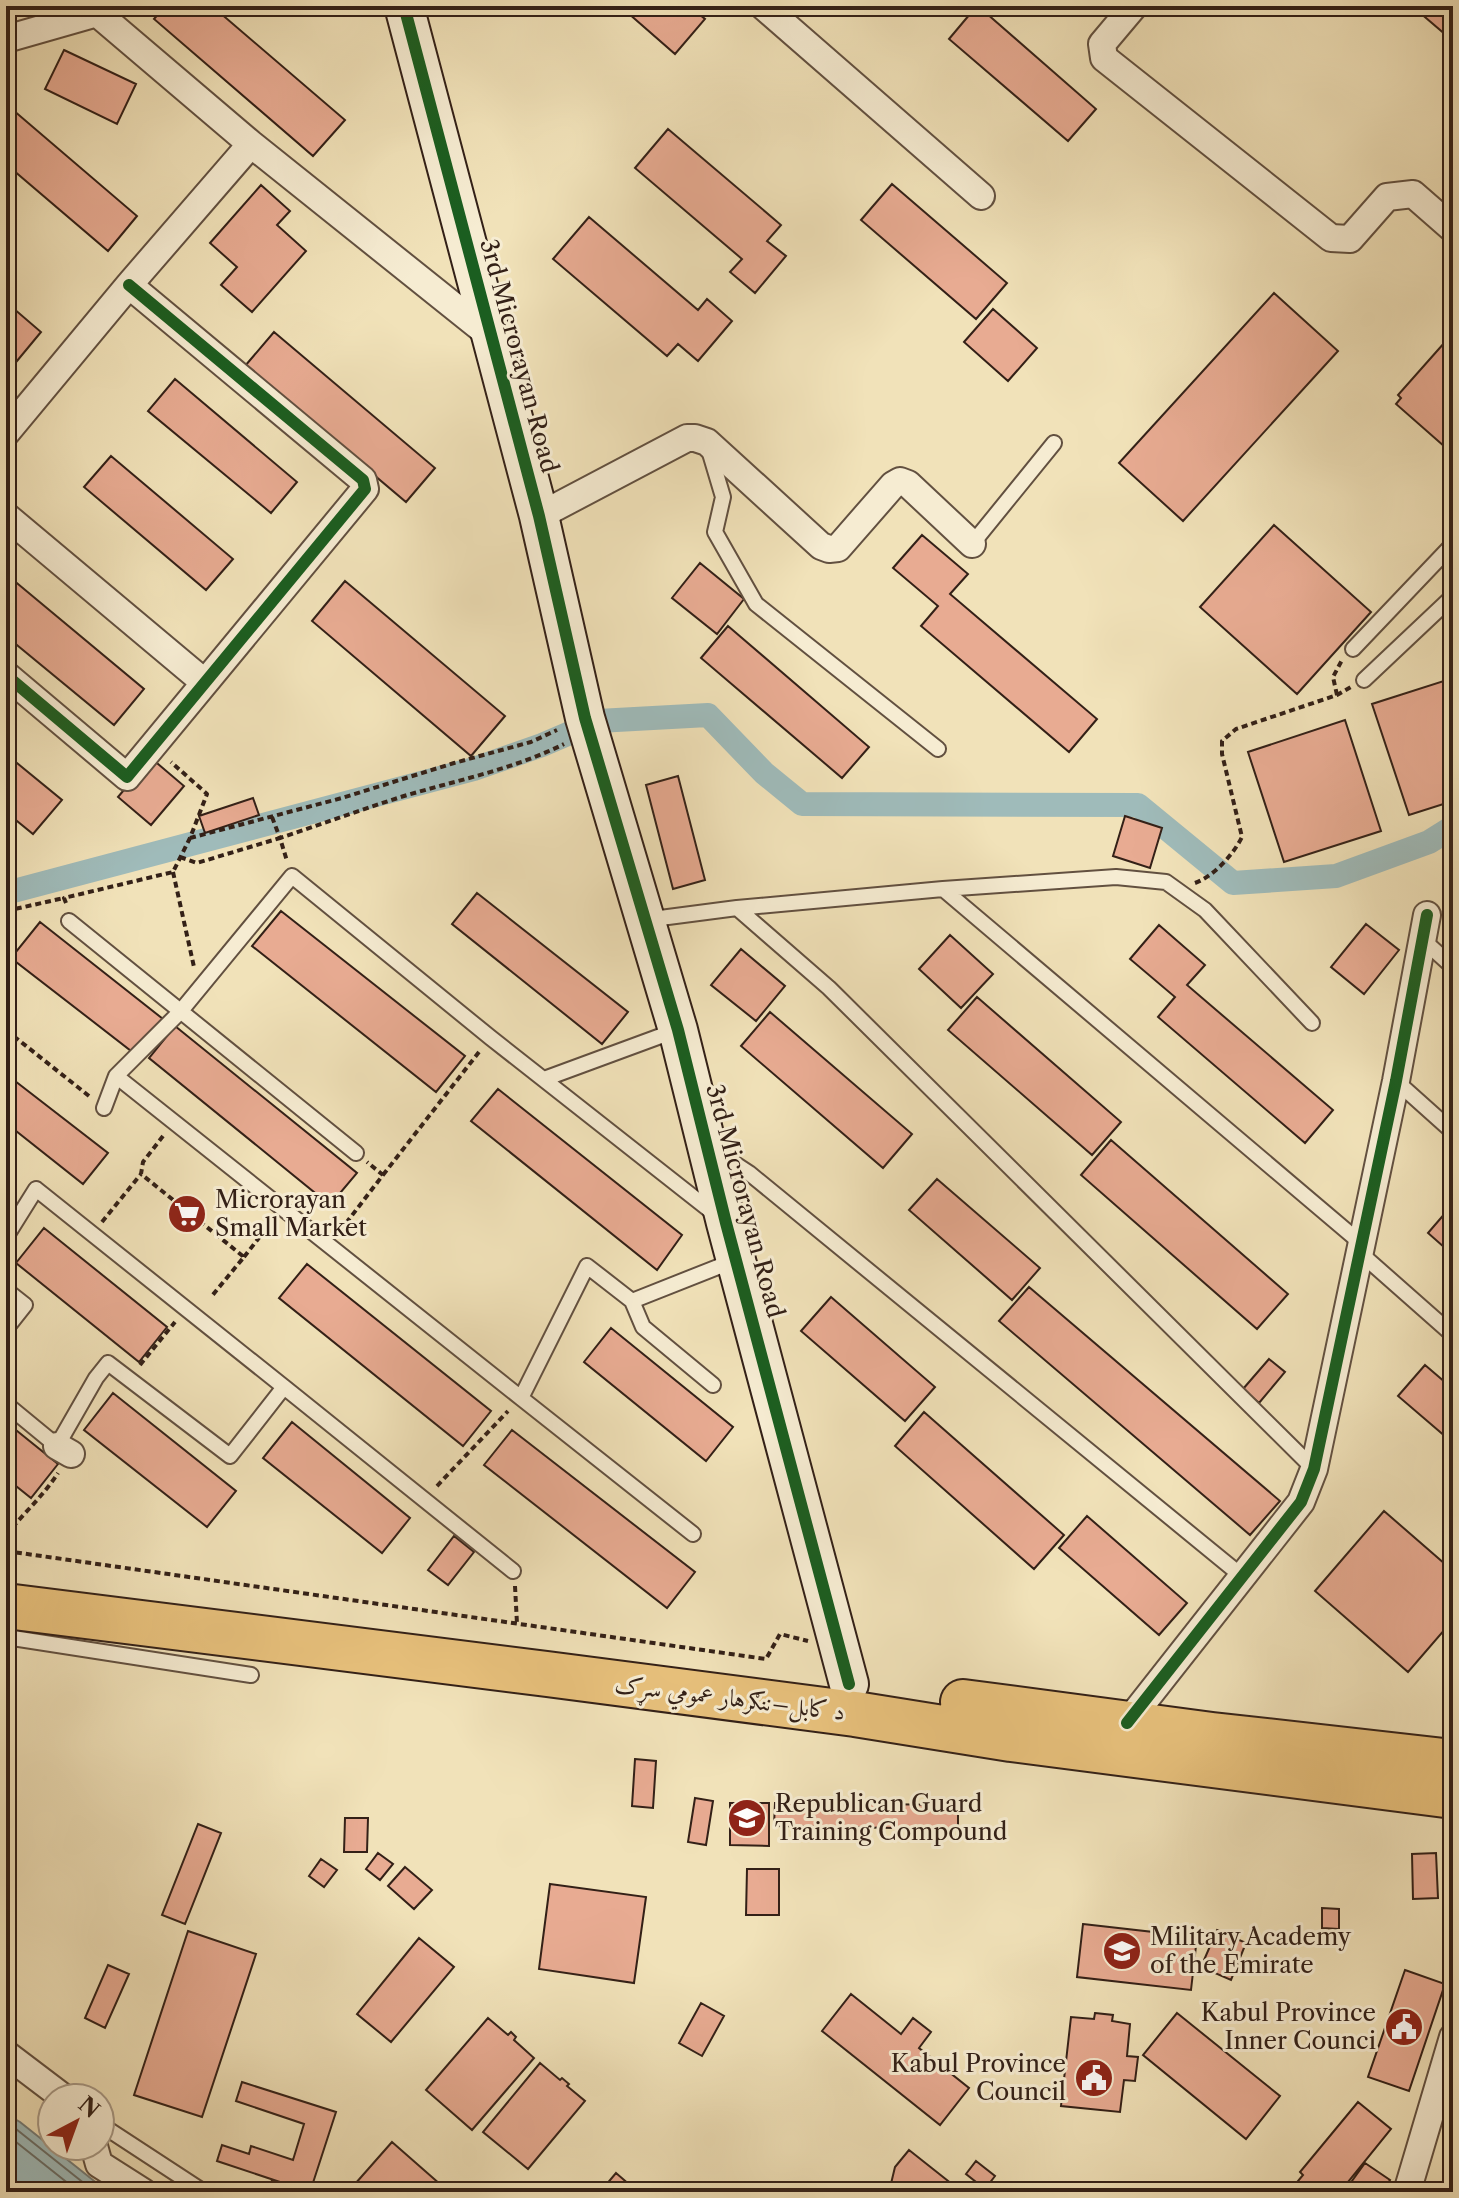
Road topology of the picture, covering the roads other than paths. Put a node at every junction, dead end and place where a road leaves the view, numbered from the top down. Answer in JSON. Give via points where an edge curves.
{"nodes":[{"id":1,"x":404,"y":6,"type":"edge"},
{"id":2,"x":763,"y":6,"type":"edge"},
{"id":3,"x":1134,"y":6,"type":"edge"},
{"id":4,"x":101,"y":9,"type":"edge"},
{"id":5,"x":6,"y":39,"type":"edge"},
{"id":6,"x":251,"y":144,"type":"junction"},
{"id":7,"x":981,"y":196,"type":"dead end"},
{"id":8,"x":1453,"y":229,"type":"edge"},
{"id":9,"x":129,"y":285,"type":"junction"},
{"id":10,"x":491,"y":336,"type":"junction"},
{"id":11,"x":6,"y":433,"type":"edge"},
{"id":12,"x":707,"y":442,"type":"junction"},
{"id":13,"x":1054,"y":443,"type":"dead end"},
{"id":14,"x":6,"y":516,"type":"edge"},
{"id":15,"x":539,"y":516,"type":"junction"},
{"id":16,"x":972,"y":544,"type":"joint"},
{"id":17,"x":1453,"y":544,"type":"edge"},
{"id":18,"x":1453,"y":596,"type":"edge"},
{"id":19,"x":1353,"y":649,"type":"road end"},
{"id":20,"x":6,"y":675,"type":"edge"},
{"id":21,"x":1364,"y":680,"type":"road end"},
{"id":22,"x":204,"y":682,"type":"junction"},
{"id":23,"x":938,"y":749,"type":"dead end"},
{"id":24,"x":943,"y":889,"type":"junction"},
{"id":25,"x":737,"y":908,"type":"junction"},
{"id":26,"x":645,"y":920,"type":"junction"},
{"id":27,"x":69,"y":921,"type":"road end"},
{"id":28,"x":1424,"y":927,"type":"joint"},
{"id":29,"x":1453,"y":967,"type":"edge"},
{"id":30,"x":180,"y":1012,"type":"junction"},
{"id":31,"x":1312,"y":1023,"type":"dead end"},
{"id":32,"x":678,"y":1030,"type":"junction"},
{"id":33,"x":116,"y":1076,"type":"junction"},
{"id":34,"x":544,"y":1079,"type":"junction"},
{"id":35,"x":1396,"y":1081,"type":"junction"},
{"id":36,"x":104,"y":1108,"type":"road end"},
{"id":37,"x":1453,"y":1132,"type":"edge"},
{"id":38,"x":707,"y":1146,"type":"junction"},
{"id":39,"x":356,"y":1153,"type":"road end"},
{"id":40,"x":726,"y":1223,"type":"junction"},
{"id":41,"x":6,"y":1237,"type":"edge"},
{"id":42,"x":1360,"y":1248,"type":"junction"},
{"id":43,"x":737,"y":1259,"type":"junction"},
{"id":44,"x":6,"y":1290,"type":"edge"},
{"id":45,"x":632,"y":1301,"type":"junction"},
{"id":46,"x":6,"y":1329,"type":"edge"},
{"id":47,"x":1453,"y":1335,"type":"edge"},
{"id":48,"x":713,"y":1385,"type":"dead end"},
{"id":49,"x":284,"y":1387,"type":"junction"},
{"id":50,"x":521,"y":1398,"type":"junction"},
{"id":51,"x":6,"y":1404,"type":"edge"},
{"id":52,"x":1314,"y":1469,"type":"junction"},
{"id":53,"x":693,"y":1534,"type":"dead end"},
{"id":54,"x":513,"y":1571,"type":"road end"},
{"id":55,"x":6,"y":1577,"type":"edge"},
{"id":56,"x":1243,"y":1577,"type":"junction"},
{"id":57,"x":6,"y":1606,"type":"edge"},
{"id":58,"x":6,"y":1637,"type":"edge"},
{"id":59,"x":844,"y":1667,"type":"junction"},
{"id":60,"x":251,"y":1675,"type":"dead end"},
{"id":61,"x":1127,"y":1723,"type":"junction"},
{"id":62,"x":1453,"y":1762,"type":"edge"},
{"id":63,"x":1453,"y":1796,"type":"edge"},
{"id":64,"x":1453,"y":2037,"type":"edge"},
{"id":65,"x":6,"y":2054,"type":"edge"},
{"id":66,"x":43,"y":2082,"type":"edge"},
{"id":67,"x":116,"y":2134,"type":"edge"},
{"id":68,"x":98,"y":2162,"type":"edge"},
{"id":69,"x":143,"y":2192,"type":"edge"},
{"id":70,"x":204,"y":2192,"type":"edge"},
{"id":71,"x":1407,"y":2192,"type":"edge"}],
"edges":[{"from":1,"to":10,"type":"street","name":"3rd Microrayan Road"},
{"from":2,"to":7,"type":"street"},
{"from":3,"to":8,"type":"street","via":[[1102,44],[1104,58],[1331,238],[1350,239],[1387,197],[1413,194]]},
{"from":4,"to":5,"type":"street"},
{"from":4,"to":6,"type":"street"},
{"from":6,"to":9,"type":"street"},
{"from":6,"to":10,"type":"street"},
{"from":9,"to":11,"type":"street"},
{"from":9,"to":22,"type":"street","via":[[363,480],[365,489]]},
{"from":10,"to":15,"type":"street","name":"3rd Microrayan Road"},
{"from":12,"to":15,"type":"street","via":[[687,438]]},
{"from":12,"to":16,"type":"street","via":[[821,546],[838,548],[900,481]]},
{"from":12,"to":23,"type":"lane","via":[[723,497],[715,532],[756,604]]},
{"from":13,"to":16,"type":"lane"},
{"from":14,"to":22,"type":"street"},
{"from":15,"to":26,"type":"street","name":"3rd Microrayan Road","via":[[587,725]]},
{"from":17,"to":19,"type":"lane"},
{"from":18,"to":21,"type":"lane"},
{"from":20,"to":22,"type":"street","via":[[127,777]]},
{"from":24,"to":25,"type":"lane"},
{"from":24,"to":31,"type":"lane","via":[[1116,877],[1166,882],[1205,910]]},
{"from":24,"to":42,"type":"lane"},
{"from":25,"to":26,"type":"lane"},
{"from":25,"to":52,"type":"lane","via":[[829,988]]},
{"from":26,"to":32,"type":"street","name":"3rd Microrayan Road"},
{"from":27,"to":30,"type":"lane"},
{"from":28,"to":29,"type":"lane"},
{"from":28,"to":35,"type":"street"},
{"from":30,"to":33,"type":"lane"},
{"from":30,"to":34,"type":"lane","via":[[292,876]]},
{"from":30,"to":39,"type":"lane"},
{"from":32,"to":34,"type":"lane"},
{"from":32,"to":38,"type":"street","name":"3rd Microrayan Road"},
{"from":33,"to":36,"type":"lane"},
{"from":33,"to":50,"type":"lane"},
{"from":34,"to":40,"type":"lane"},
{"from":35,"to":37,"type":"lane"},
{"from":35,"to":42,"type":"street"},
{"from":38,"to":40,"type":"street","name":"3rd Microrayan Road"},
{"from":38,"to":56,"type":"lane","via":[[749,1173]]},
{"from":40,"to":43,"type":"street","name":"3rd Microrayan Road"},
{"from":41,"to":49,"type":"lane","via":[[36,1189]]},
{"from":42,"to":47,"type":"lane"},
{"from":42,"to":52,"type":"street"},
{"from":43,"to":45,"type":"lane"},
{"from":43,"to":59,"type":"street","name":"3rd Microrayan Road"},
{"from":44,"to":46,"type":"lane","via":[[25,1305]]},
{"from":45,"to":48,"type":"lane","via":[[643,1327]]},
{"from":45,"to":50,"type":"lane","via":[[587,1266]]},
{"from":49,"to":51,"type":"lane","via":[[230,1456],[108,1363],[64,1450]]},
{"from":49,"to":54,"type":"lane"},
{"from":50,"to":53,"type":"lane"},
{"from":52,"to":56,"type":"street","via":[[1301,1502]]},
{"from":55,"to":59,"type":"highway","name":"د کابل–ننګرهار عمومي سړک","via":[[475,1636]]},
{"from":56,"to":61,"type":"street"},
{"from":57,"to":63,"type":"highway","name":"د کابل–ننګرهار عمومي سړک"},
{"from":58,"to":60,"type":"lane"},
{"from":59,"to":61,"type":"highway","name":"د کابل–ننګرهار عمومي سړک","via":[[934,1699]]},
{"from":61,"to":62,"type":"highway","name":"د کابل–ننګرهار عمومي سړک"},
{"from":64,"to":71,"type":"street"},
{"from":65,"to":66,"type":"street"},
{"from":67,"to":70,"type":"lane"},
{"from":68,"to":69,"type":"street"}]}
